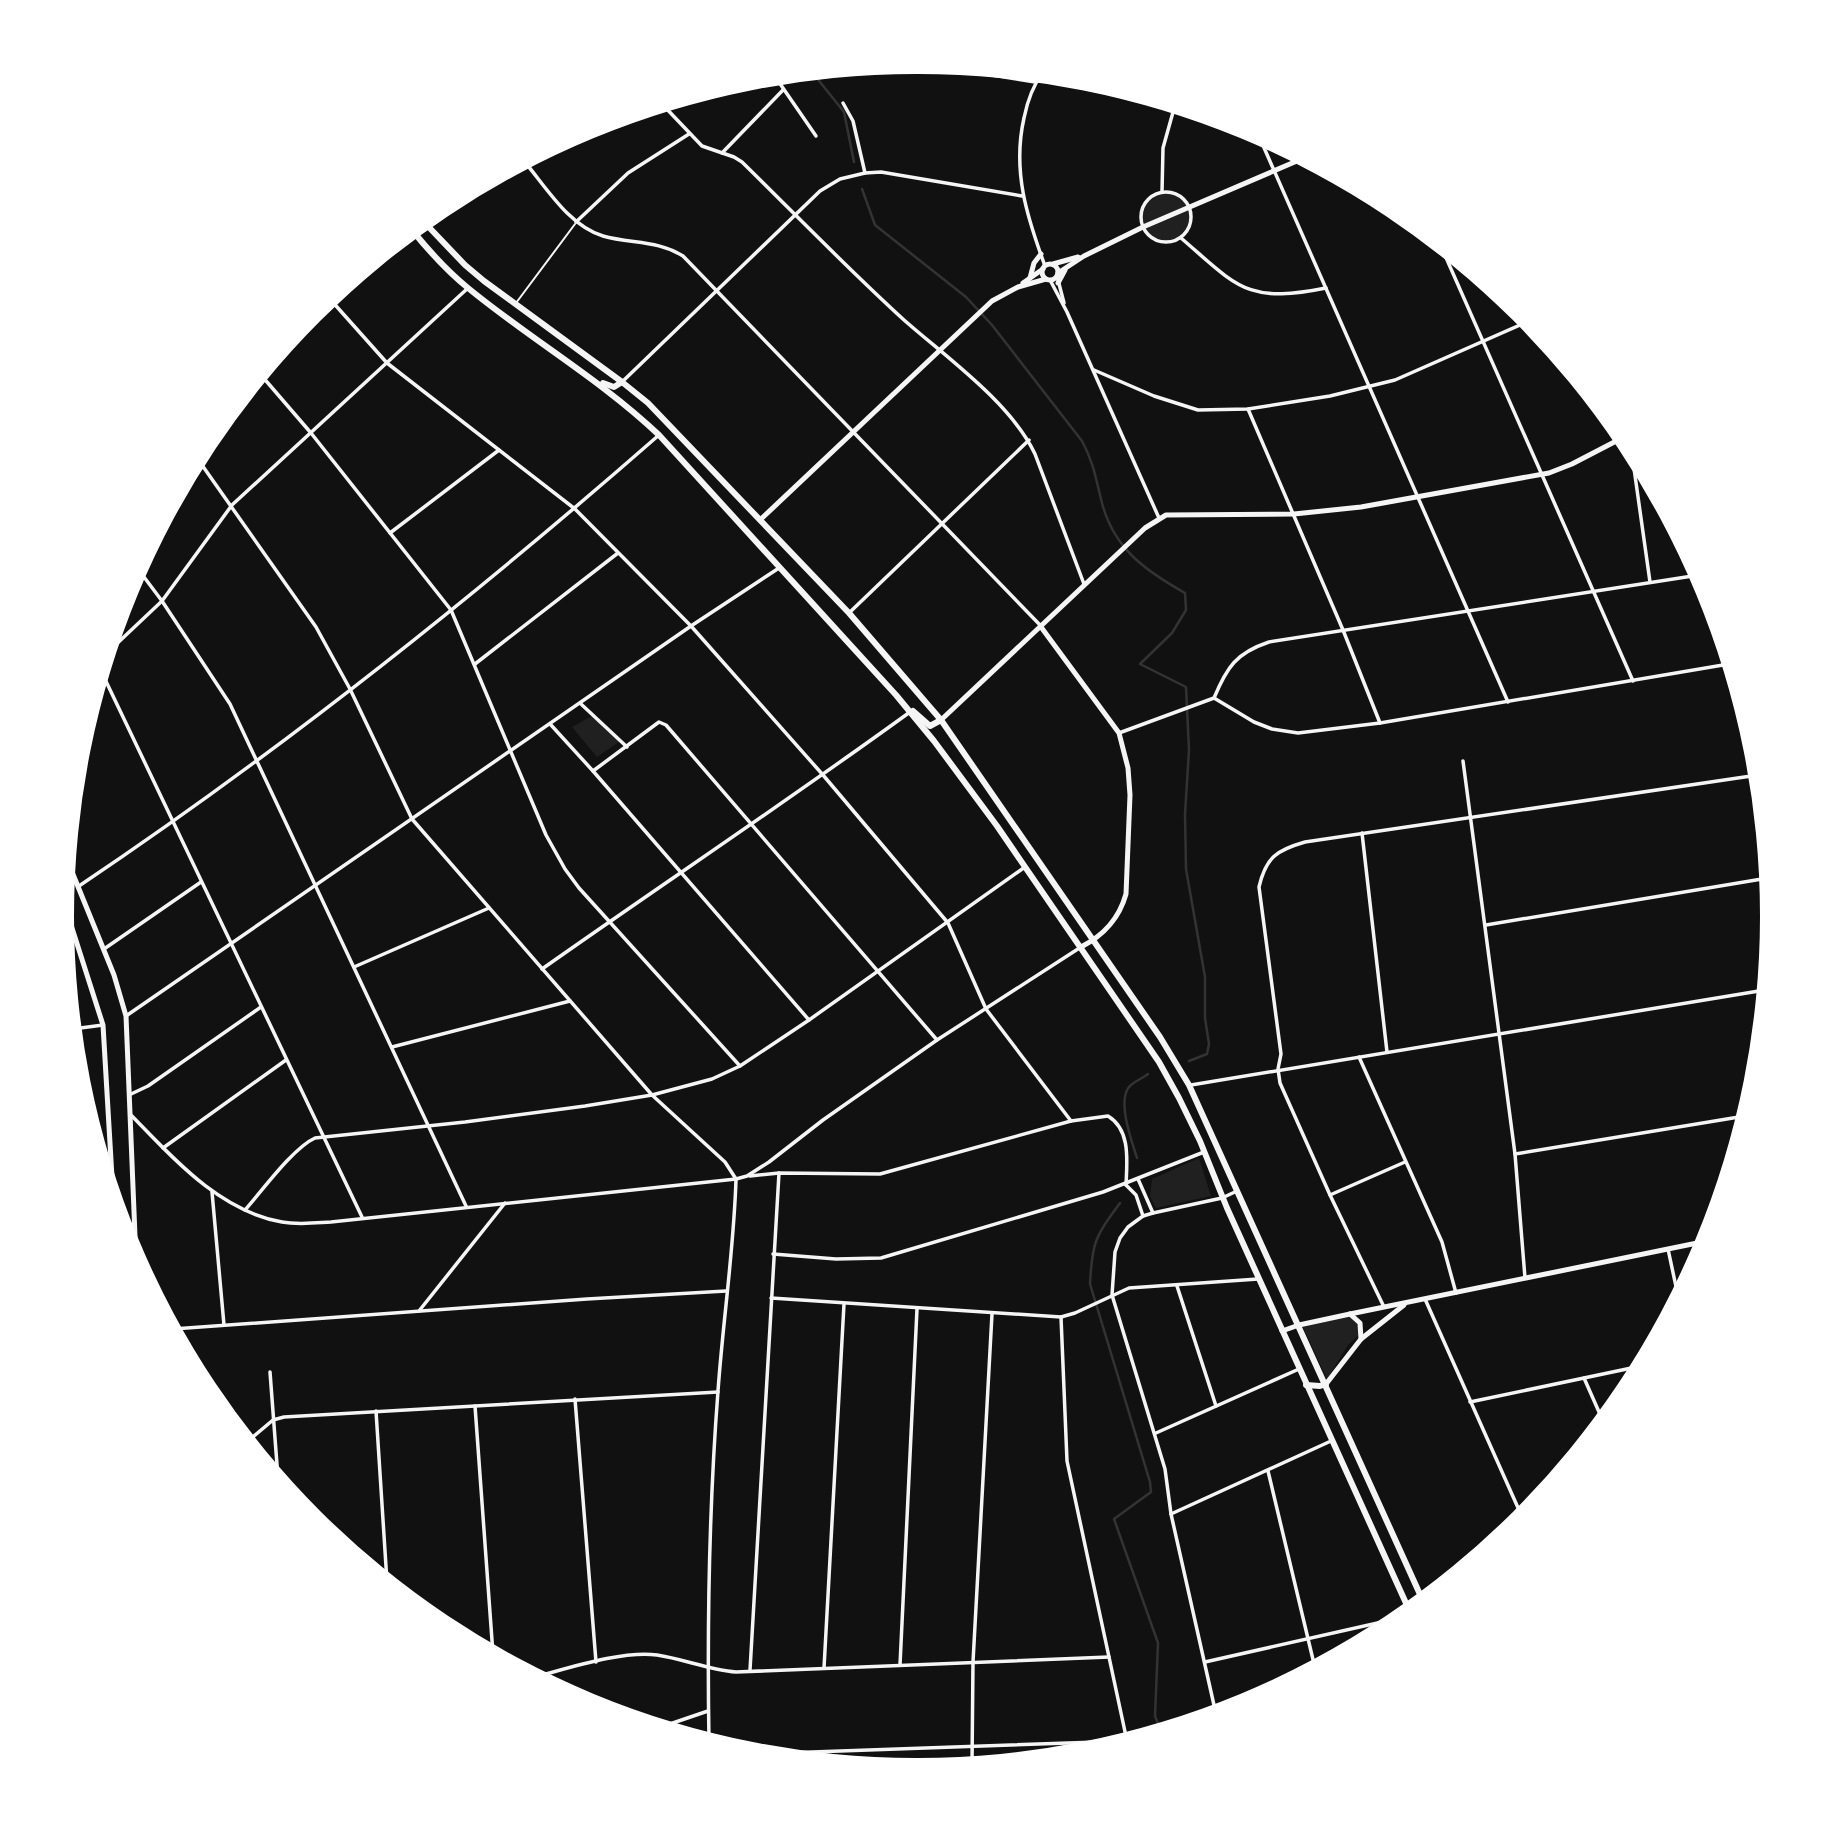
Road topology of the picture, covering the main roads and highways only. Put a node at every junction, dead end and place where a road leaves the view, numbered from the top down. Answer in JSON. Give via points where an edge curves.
{"nodes":[{"id":1,"x":1294,"y":162,"type":"edge"},
{"id":2,"x":430,"y":229,"type":"edge"},
{"id":3,"x":418,"y":237,"type":"edge"},
{"id":4,"x":1041,"y":254,"type":"road end"},
{"id":5,"x":1084,"y":256,"type":"junction"},
{"id":6,"x":1047,"y":267,"type":"junction"},
{"id":7,"x":1030,"y":278,"type":"junction"},
{"id":8,"x":1054,"y":278,"type":"junction"},
{"id":9,"x":1018,"y":286,"type":"junction"},
{"id":10,"x":592,"y":378,"type":"junction"},
{"id":11,"x":622,"y":382,"type":"junction"},
{"id":12,"x":1614,"y":442,"type":"edge"},
{"id":13,"x":760,"y":520,"type":"junction"},
{"id":14,"x":1041,"y":626,"type":"junction"},
{"id":15,"x":896,"y":695,"type":"junction"},
{"id":16,"x":941,"y":720,"type":"junction"},
{"id":17,"x":75,"y":878,"type":"edge"},
{"id":18,"x":75,"y":937,"type":"edge"},
{"id":19,"x":1094,"y":940,"type":"junction"},
{"id":20,"x":1081,"y":947,"type":"junction"},
{"id":21,"x":111,"y":1161,"type":"edge"},
{"id":22,"x":134,"y":1226,"type":"edge"},
{"id":23,"x":1692,"y":1244,"type":"edge"},
{"id":24,"x":1406,"y":1303,"type":"junction"},
{"id":25,"x":1350,"y":1314,"type":"junction"},
{"id":26,"x":1299,"y":1325,"type":"junction"},
{"id":27,"x":1282,"y":1331,"type":"junction"},
{"id":28,"x":1361,"y":1339,"type":"junction"},
{"id":29,"x":1325,"y":1384,"type":"junction"},
{"id":30,"x":1306,"y":1385,"type":"junction"},
{"id":31,"x":1419,"y":1592,"type":"edge"},
{"id":32,"x":1405,"y":1602,"type":"edge"}],
"edges":[{"from":1,"to":5,"type":"main road"},
{"from":2,"to":11,"type":"main road","via":[[465,265]]},
{"from":3,"to":10,"type":"main road","via":[[468,288]]},
{"from":4,"to":7,"type":"main road"},
{"from":5,"to":6,"type":"main road"},
{"from":5,"to":8,"type":"main road"},
{"from":6,"to":7,"type":"main road"},
{"from":6,"to":8,"type":"main road","via":[[1044,276]]},
{"from":6,"to":8,"type":"main road","via":[[1055,266]]},
{"from":7,"to":9,"type":"main road"},
{"from":8,"to":9,"type":"main road"},
{"from":9,"to":13,"type":"main road","via":[[971,318]]},
{"from":10,"to":11,"type":"main road","via":[[612,387]]},
{"from":10,"to":15,"type":"main road","via":[[659,435]]},
{"from":11,"to":13,"type":"main road"},
{"from":12,"to":14,"type":"main road","via":[[1541,475],[1362,507],[1159,518]]},
{"from":13,"to":16,"type":"main road","via":[[849,613]]},
{"from":14,"to":16,"type":"main road"},
{"from":14,"to":19,"type":"main road","via":[[1119,733],[1128,768],[1127,885],[1117,916]]},
{"from":15,"to":16,"type":"main road","via":[[929,726]]},
{"from":15,"to":20,"type":"main road","via":[[989,815]]},
{"from":16,"to":19,"type":"main road"},
{"from":17,"to":22,"type":"main road","via":[[126,1016]]},
{"from":18,"to":21,"type":"main road","via":[[103,1025]]},
{"from":19,"to":20,"type":"main road"},
{"from":19,"to":26,"type":"main road","via":[[1189,1086]]},
{"from":20,"to":27,"type":"main road","via":[[1179,1098]]},
{"from":23,"to":24,"type":"main road"},
{"from":24,"to":25,"type":"main road"},
{"from":24,"to":28,"type":"main road"},
{"from":25,"to":26,"type":"main road"},
{"from":25,"to":28,"type":"main road","via":[[1360,1323]]},
{"from":26,"to":27,"type":"main road"},
{"from":26,"to":29,"type":"main road"},
{"from":27,"to":30,"type":"main road"},
{"from":28,"to":29,"type":"main road"},
{"from":29,"to":30,"type":"main road"},
{"from":29,"to":31,"type":"main road"},
{"from":30,"to":32,"type":"main road"}]}
